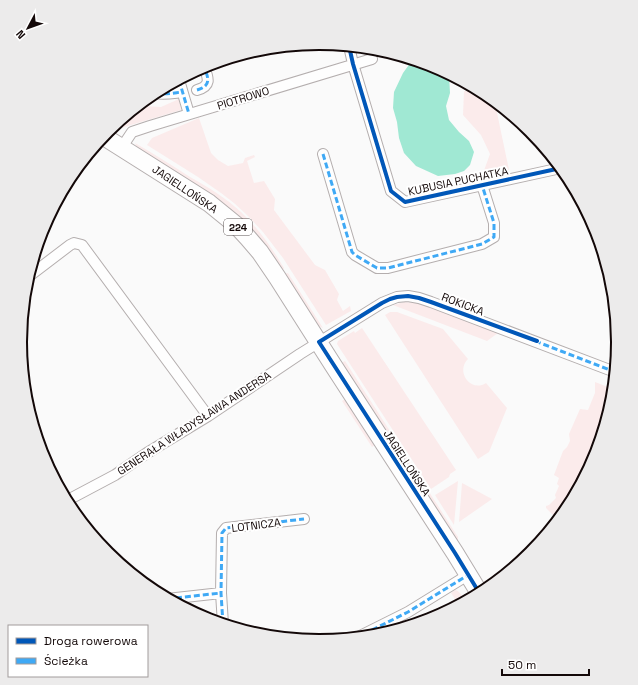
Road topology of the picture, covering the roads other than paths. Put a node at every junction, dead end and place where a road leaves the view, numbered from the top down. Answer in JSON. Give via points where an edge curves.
{"nodes":[{"id":1,"x":350,"y":52,"type":"edge"},
{"id":2,"x":372,"y":59,"type":"dead end"},
{"id":3,"x":353,"y":64,"type":"junction"},
{"id":4,"x":206,"y":73,"type":"edge"},
{"id":5,"x":181,"y":86,"type":"edge"},
{"id":6,"x":197,"y":90,"type":"dead end"},
{"id":7,"x":182,"y":92,"type":"junction"},
{"id":8,"x":168,"y":93,"type":"edge"},
{"id":9,"x":190,"y":114,"type":"junction"},
{"id":10,"x":109,"y":140,"type":"edge"},
{"id":11,"x":122,"y":148,"type":"junction"},
{"id":12,"x":323,"y":154,"type":"dead end"},
{"id":13,"x":554,"y":169,"type":"edge"},
{"id":14,"x":482,"y":185,"type":"junction"},
{"id":15,"x":36,"y":270,"type":"edge"},
{"id":16,"x":319,"y":342,"type":"junction"},
{"id":17,"x":610,"y":370,"type":"edge"},
{"id":18,"x":208,"y":416,"type":"junction"},
{"id":19,"x":72,"y":498,"type":"edge"},
{"id":20,"x":304,"y":519,"type":"dead end"},
{"id":21,"x":468,"y":575,"type":"junction"},
{"id":22,"x":476,"y":588,"type":"edge"},
{"id":23,"x":221,"y":593,"type":"junction"},
{"id":24,"x":178,"y":598,"type":"edge"},
{"id":25,"x":223,"y":618,"type":"edge"},
{"id":26,"x":373,"y":629,"type":"edge"}],
"edges":[{"from":1,"to":3,"type":"street","name":"KUBUSIA PUCHATKA"},
{"from":2,"to":3,"type":"street","name":"PIOTROWO"},
{"from":3,"to":9,"type":"street","name":"PIOTROWO"},
{"from":3,"to":14,"type":"street","name":"KUBUSIA PUCHATKA","via":[[391,191],[405,202]]},
{"from":4,"to":6,"type":"street","via":[[208,83]]},
{"from":5,"to":7,"type":"street"},
{"from":7,"to":8,"type":"street"},
{"from":7,"to":9,"type":"street"},
{"from":9,"to":11,"type":"street","name":"PIOTROWO","via":[[132,132]]},
{"from":10,"to":11,"type":"main road","name":"JAGIELLOŃSKA","number":"224"},
{"from":11,"to":16,"type":"main road","name":"JAGIELLOŃSKA","number":"224","via":[[200,196],[236,225],[260,252]]},
{"from":12,"to":14,"type":"street","via":[[352,252],[377,268],[388,268],[482,244],[494,237],[494,223]]},
{"from":13,"to":14,"type":"street","name":"KUBUSIA PUCHATKA"},
{"from":15,"to":18,"type":"street","via":[[70,245],[82,245]]},
{"from":16,"to":17,"type":"street","name":"ROKICKA","via":[[382,303],[408,296]]},
{"from":16,"to":18,"type":"street","name":"GENERAŁA WŁADYSŁAWA ANDERSA"},
{"from":16,"to":21,"type":"main road","name":"JAGIELLOŃSKA","number":"224"},
{"from":18,"to":19,"type":"street","name":"GENERAŁA WŁADYSŁAWA ANDERSA","via":[[115,475]]},
{"from":20,"to":23,"type":"street","name":"LOTNICZA","via":[[226,528],[222,533]]},
{"from":21,"to":22,"type":"main road","name":"JAGIELLOŃSKA","number":"224"},
{"from":21,"to":26,"type":"street","via":[[408,612]]},
{"from":23,"to":24,"type":"street"},
{"from":23,"to":25,"type":"street","name":"LOTNICZA"}]}
